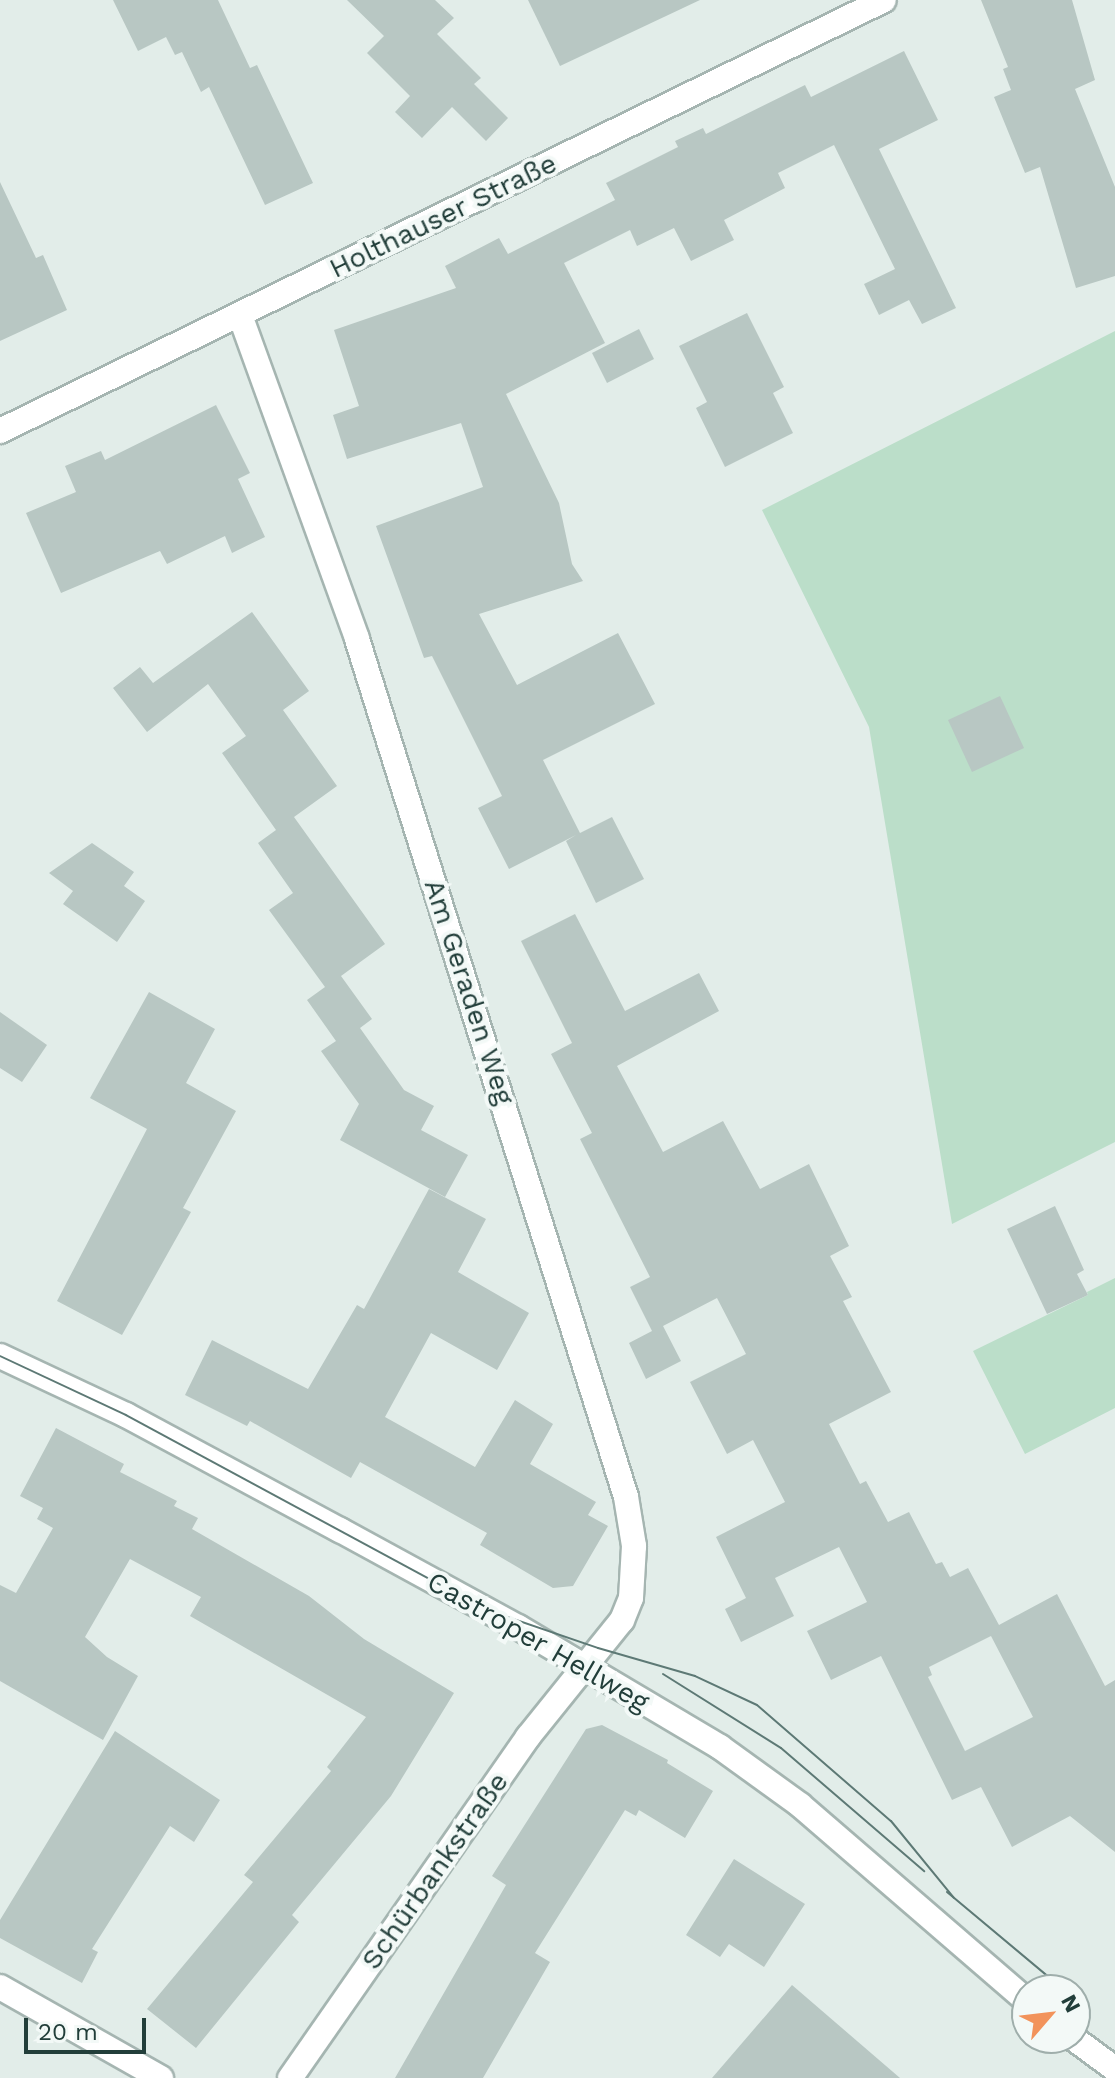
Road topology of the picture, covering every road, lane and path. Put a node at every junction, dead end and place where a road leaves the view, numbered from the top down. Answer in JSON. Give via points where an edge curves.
{"nodes":[{"id":1,"x":884,"y":0,"type":"edge"},
{"id":2,"x":240,"y":315,"type":"junction"},
{"id":3,"x":0,"y":431,"type":"edge"},
{"id":4,"x":0,"y":1356,"type":"edge"},
{"id":5,"x":583,"y":1666,"type":"junction"},
{"id":6,"x":0,"y":1987,"type":"edge"},
{"id":7,"x":1011,"y":1987,"type":"edge"},
{"id":8,"x":1091,"y":2051,"type":"edge"},
{"id":9,"x":1115,"y":2069,"type":"edge"},
{"id":10,"x":161,"y":2078,"type":"edge"},
{"id":11,"x":290,"y":2078,"type":"edge"}],
"edges":[{"from":1,"to":2,"type":"street","name":"Holthauser Straße"},
{"from":2,"to":3,"type":"street","name":"Holthauser Straße"},
{"from":2,"to":5,"type":"street","name":"Am Geraden Weg","via":[[357,639],[626,1497],[634,1546],[631,1598],[622,1620]]},
{"from":4,"to":5,"type":"street","name":"Castroper Hellweg","via":[[140,1422]]},
{"from":5,"to":7,"type":"street","name":"Castroper Hellweg","via":[[762,1775]]},
{"from":5,"to":11,"type":"street","name":"Schürbankstraße"},
{"from":6,"to":10,"type":"street"},
{"from":8,"to":9,"type":"street"}]}
